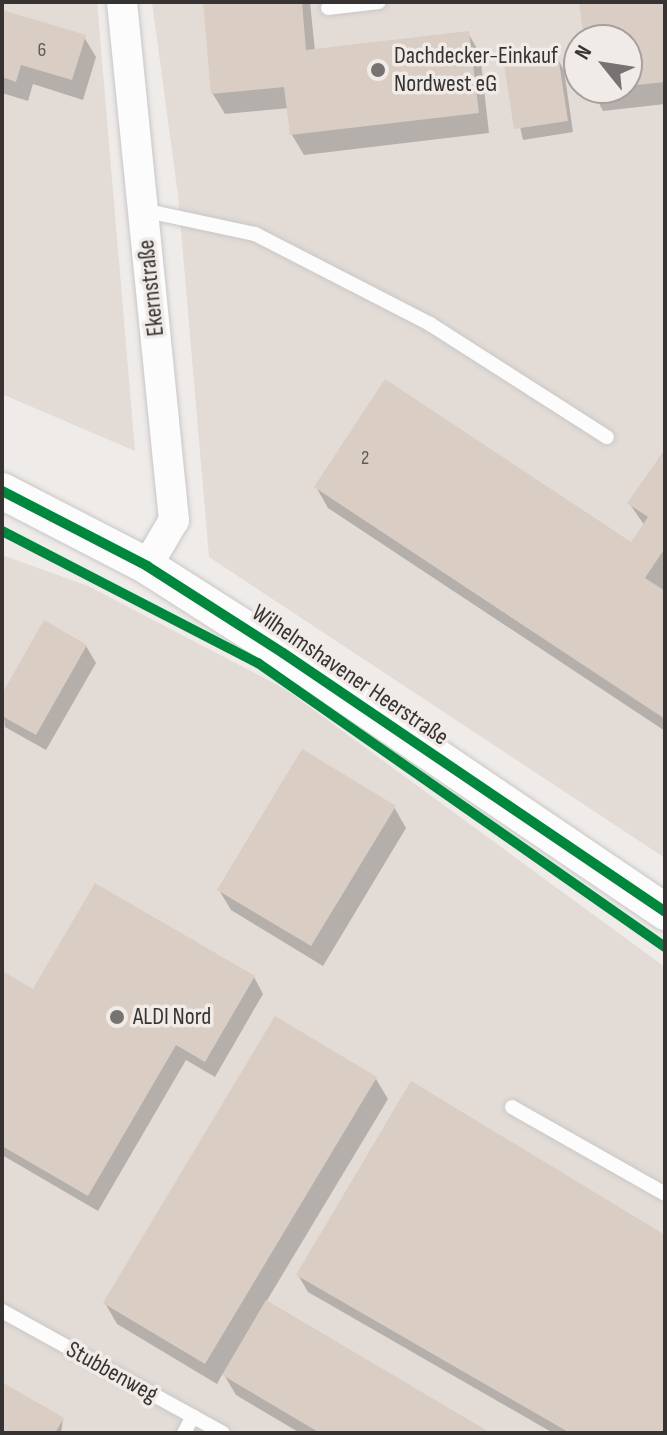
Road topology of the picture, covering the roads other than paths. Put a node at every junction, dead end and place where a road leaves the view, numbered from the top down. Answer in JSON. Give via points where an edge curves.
{"nodes":[{"id":1,"x":122,"y":2,"type":"edge"},
{"id":2,"x":379,"y":2,"type":"edge"},
{"id":3,"x":328,"y":8,"type":"dead end"},
{"id":4,"x":143,"y":210,"type":"junction"},
{"id":5,"x":607,"y":437,"type":"dead end"},
{"id":6,"x":2,"y":491,"type":"edge"},
{"id":7,"x":147,"y":566,"type":"junction"},
{"id":8,"x":665,"y":912,"type":"edge"},
{"id":9,"x":512,"y":1107,"type":"dead end"},
{"id":10,"x":665,"y":1194,"type":"edge"},
{"id":11,"x":2,"y":1311,"type":"edge"},
{"id":12,"x":193,"y":1416,"type":"junction"},
{"id":13,"x":184,"y":1433,"type":"edge"},
{"id":14,"x":223,"y":1433,"type":"edge"}],
"edges":[{"from":1,"to":4,"type":"street","name":"Ekernstraße"},
{"from":2,"to":3,"type":"lane"},
{"from":4,"to":5,"type":"lane","via":[[255,234],[430,324]]},
{"from":4,"to":7,"type":"street","name":"Ekernstraße","via":[[174,520]]},
{"from":6,"to":7,"type":"street","name":"Wilhelmshavener Heerstraße"},
{"from":7,"to":8,"type":"street","name":"Wilhelmshavener Heerstraße"},
{"from":9,"to":10,"type":"lane"},
{"from":11,"to":12,"type":"lane","name":"Stubbenweg"},
{"from":12,"to":13,"type":"lane"},
{"from":12,"to":14,"type":"lane","name":"Stubbenweg"}]}
